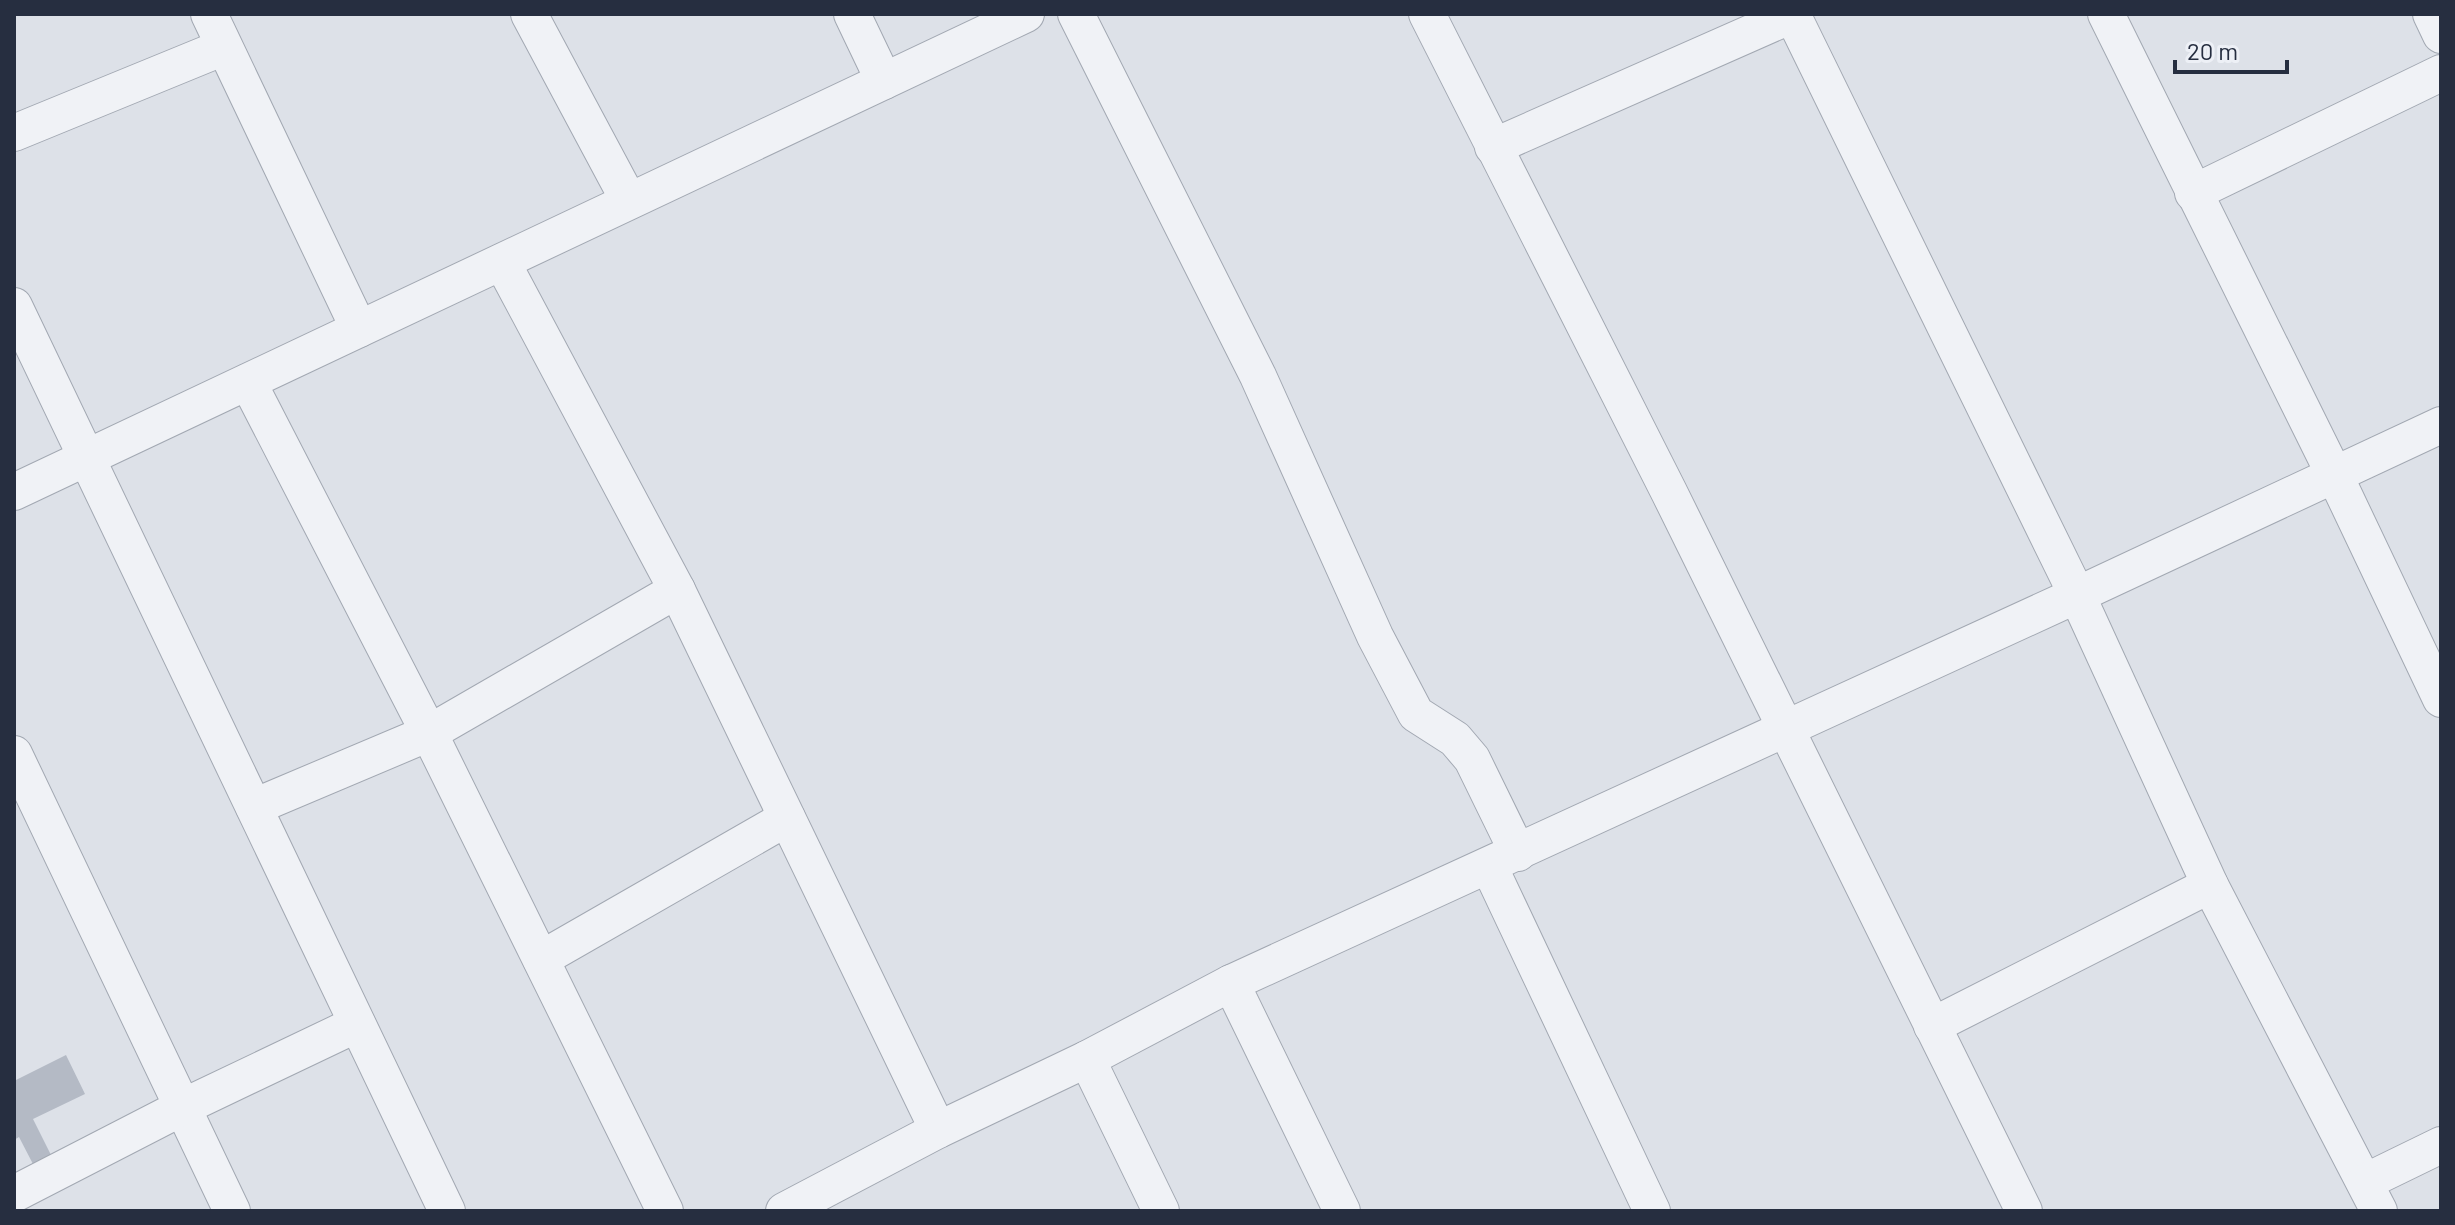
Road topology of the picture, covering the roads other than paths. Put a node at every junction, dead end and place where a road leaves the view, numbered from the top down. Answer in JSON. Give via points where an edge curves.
{"nodes":[{"id":1,"x":209,"y":14,"type":"edge"},
{"id":2,"x":529,"y":14,"type":"edge"},
{"id":3,"x":852,"y":14,"type":"edge"},
{"id":4,"x":1026,"y":14,"type":"edge"},
{"id":5,"x":1076,"y":14,"type":"edge"},
{"id":6,"x":1427,"y":14,"type":"edge"},
{"id":7,"x":1793,"y":14,"type":"edge"},
{"id":8,"x":2106,"y":14,"type":"edge"},
{"id":9,"x":2431,"y":14,"type":"edge"},
{"id":10,"x":2441,"y":35,"type":"edge"},
{"id":11,"x":224,"y":47,"type":"junction"},
{"id":12,"x":2441,"y":73,"type":"edge"},
{"id":13,"x":884,"y":81,"type":"junction"},
{"id":14,"x":14,"y":133,"type":"edge"},
{"id":15,"x":1493,"y":147,"type":"junction"},
{"id":16,"x":2193,"y":193,"type":"junction"},
{"id":17,"x":629,"y":201,"type":"junction"},
{"id":18,"x":502,"y":262,"type":"junction"},
{"id":19,"x":14,"y":306,"type":"edge"},
{"id":20,"x":359,"y":329,"type":"junction"},
{"id":21,"x":248,"y":382,"type":"junction"},
{"id":22,"x":2441,"y":425,"type":"edge"},
{"id":23,"x":85,"y":459,"type":"junction"},
{"id":24,"x":2335,"y":476,"type":"junction"},
{"id":25,"x":14,"y":492,"type":"edge"},
{"id":26,"x":677,"y":590,"type":"junction"},
{"id":27,"x":2077,"y":595,"type":"junction"},
{"id":28,"x":2441,"y":699,"type":"edge"},
{"id":29,"x":1787,"y":729,"type":"junction"},
{"id":30,"x":429,"y":733,"type":"junction"},
{"id":31,"x":14,"y":754,"type":"edge"},
{"id":32,"x":254,"y":807,"type":"junction"},
{"id":33,"x":787,"y":818,"type":"junction"},
{"id":34,"x":1504,"y":860,"type":"junction"},
{"id":35,"x":2210,"y":885,"type":"junction"},
{"id":36,"x":541,"y":959,"type":"junction"},
{"id":37,"x":1231,"y":983,"type":"junction"},
{"id":38,"x":357,"y":1024,"type":"junction"},
{"id":39,"x":1932,"y":1026,"type":"junction"},
{"id":40,"x":1087,"y":1059,"type":"junction"},
{"id":41,"x":183,"y":1107,"type":"junction"},
{"id":42,"x":938,"y":1130,"type":"junction"},
{"id":43,"x":2441,"y":1145,"type":"edge"},
{"id":44,"x":14,"y":1194,"type":"edge"},
{"id":45,"x":2372,"y":1196,"type":"edge"},
{"id":46,"x":848,"y":1197,"type":"edge"},
{"id":47,"x":232,"y":1211,"type":"edge"},
{"id":48,"x":447,"y":1211,"type":"edge"},
{"id":49,"x":665,"y":1211,"type":"edge"},
{"id":50,"x":784,"y":1211,"type":"edge"},
{"id":51,"x":1161,"y":1211,"type":"edge"},
{"id":52,"x":1342,"y":1211,"type":"edge"},
{"id":53,"x":1652,"y":1211,"type":"edge"},
{"id":54,"x":2024,"y":1211,"type":"edge"}],
"edges":[{"from":1,"to":11,"type":"street"},
{"from":2,"to":17,"type":"street"},
{"from":3,"to":13,"type":"street"},
{"from":4,"to":13,"type":"street"},
{"from":5,"to":34,"type":"street","via":[[1258,376],[1375,636],[1416,714],[1455,739],[1472,759]]},
{"from":6,"to":15,"type":"street"},
{"from":7,"to":15,"type":"street"},
{"from":7,"to":27,"type":"street"},
{"from":8,"to":16,"type":"street"},
{"from":9,"to":10,"type":"street"},
{"from":11,"to":14,"type":"street"},
{"from":11,"to":20,"type":"street"},
{"from":12,"to":16,"type":"street"},
{"from":13,"to":17,"type":"street"},
{"from":15,"to":29,"type":"street"},
{"from":16,"to":24,"type":"street"},
{"from":17,"to":18,"type":"street"},
{"from":18,"to":20,"type":"street"},
{"from":18,"to":26,"type":"street"},
{"from":19,"to":23,"type":"street"},
{"from":20,"to":21,"type":"street"},
{"from":21,"to":23,"type":"street"},
{"from":21,"to":30,"type":"street"},
{"from":22,"to":24,"type":"street"},
{"from":23,"to":25,"type":"street"},
{"from":23,"to":32,"type":"street"},
{"from":24,"to":27,"type":"street"},
{"from":24,"to":28,"type":"street"},
{"from":26,"to":30,"type":"street"},
{"from":26,"to":33,"type":"street"},
{"from":27,"to":29,"type":"street"},
{"from":27,"to":35,"type":"street"},
{"from":29,"to":34,"type":"street"},
{"from":29,"to":39,"type":"street"},
{"from":30,"to":32,"type":"street"},
{"from":30,"to":36,"type":"street"},
{"from":31,"to":41,"type":"street"},
{"from":32,"to":38,"type":"street"},
{"from":33,"to":36,"type":"street"},
{"from":33,"to":42,"type":"street"},
{"from":34,"to":37,"type":"street"},
{"from":34,"to":53,"type":"street"},
{"from":35,"to":39,"type":"street"},
{"from":35,"to":45,"type":"street"},
{"from":36,"to":49,"type":"street"},
{"from":37,"to":40,"type":"street"},
{"from":37,"to":52,"type":"street"},
{"from":38,"to":41,"type":"street"},
{"from":38,"to":48,"type":"street"},
{"from":39,"to":54,"type":"street"},
{"from":40,"to":42,"type":"street"},
{"from":40,"to":51,"type":"street"},
{"from":41,"to":44,"type":"street"},
{"from":41,"to":47,"type":"street"},
{"from":42,"to":46,"type":"street"},
{"from":43,"to":45,"type":"street"},
{"from":46,"to":50,"type":"street"}]}
